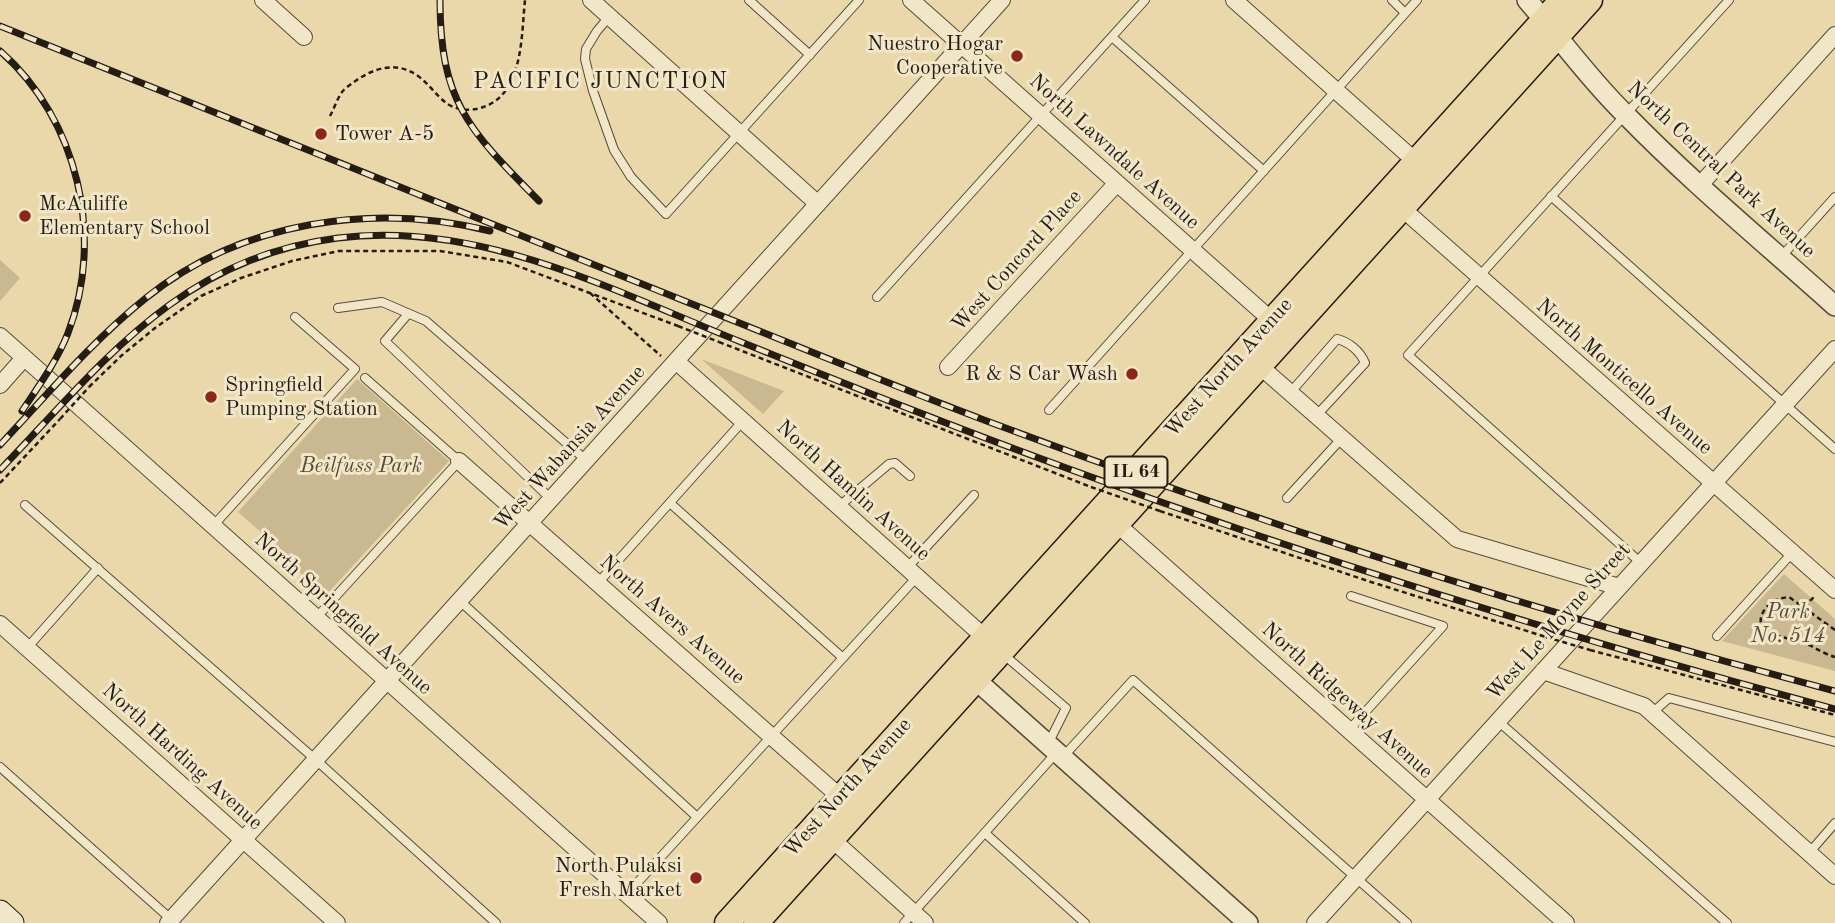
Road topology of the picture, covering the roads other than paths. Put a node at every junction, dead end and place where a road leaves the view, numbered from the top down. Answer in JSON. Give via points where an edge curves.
{"nodes":[{"id":1,"x":263,"y":0,"type":"edge"},
{"id":2,"x":749,"y":0,"type":"edge"},
{"id":3,"x":859,"y":0,"type":"edge"},
{"id":4,"x":911,"y":0,"type":"edge"},
{"id":5,"x":1002,"y":0,"type":"edge"},
{"id":6,"x":1144,"y":0,"type":"edge"},
{"id":7,"x":1234,"y":0,"type":"edge"},
{"id":8,"x":1392,"y":0,"type":"edge"},
{"id":9,"x":1417,"y":0,"type":"edge"},
{"id":10,"x":1527,"y":0,"type":"edge"},
{"id":11,"x":1562,"y":0,"type":"edge"},
{"id":12,"x":1590,"y":0,"type":"edge"},
{"id":13,"x":1729,"y":0,"type":"edge"},
{"id":14,"x":601,"y":6,"type":"edge"},
{"id":15,"x":1405,"y":13,"type":"junction"},
{"id":16,"x":1550,"y":28,"type":"junction"},
{"id":17,"x":1835,"y":35,"type":"edge"},
{"id":18,"x":304,"y":37,"type":"dead end"},
{"id":19,"x":1111,"y":37,"type":"junction"},
{"id":20,"x":962,"y":45,"type":"junction"},
{"id":21,"x":810,"y":55,"type":"junction"},
{"id":22,"x":1336,"y":91,"type":"junction"},
{"id":23,"x":1041,"y":115,"type":"junction"},
{"id":24,"x":1625,"y":115,"type":"junction"},
{"id":25,"x":739,"y":133,"type":"junction"},
{"id":26,"x":1424,"y":169,"type":"junction"},
{"id":27,"x":1264,"y":171,"type":"junction"},
{"id":28,"x":1117,"y":183,"type":"junction"},
{"id":29,"x":1700,"y":185,"type":"junction"},
{"id":30,"x":1551,"y":196,"type":"junction"},
{"id":31,"x":1835,"y":197,"type":"edge"},
{"id":32,"x":1394,"y":202,"type":"junction"},
{"id":33,"x":818,"y":204,"type":"junction"},
{"id":34,"x":1192,"y":250,"type":"junction"},
{"id":35,"x":1781,"y":257,"type":"junction"},
{"id":36,"x":1479,"y":276,"type":"junction"},
{"id":37,"x":877,"y":297,"type":"dead end"},
{"id":38,"x":1835,"y":306,"type":"edge"},
{"id":39,"x":338,"y":308,"type":"dead end"},
{"id":40,"x":408,"y":314,"type":"junction"},
{"id":41,"x":295,"y":317,"type":"dead end"},
{"id":42,"x":1279,"y":328,"type":"junction"},
{"id":43,"x":0,"y":336,"type":"edge"},
{"id":44,"x":1835,"y":348,"type":"edge"},
{"id":45,"x":24,"y":358,"type":"junction"},
{"id":46,"x":1251,"y":359,"type":"junction"},
{"id":47,"x":675,"y":364,"type":"junction"},
{"id":48,"x":948,"y":367,"type":"dead end"},
{"id":49,"x":365,"y":378,"type":"dead end"},
{"id":50,"x":0,"y":385,"type":"edge"},
{"id":51,"x":1290,"y":393,"type":"junction"},
{"id":52,"x":1784,"y":404,"type":"junction"},
{"id":53,"x":1049,"y":410,"type":"dead end"},
{"id":54,"x":1316,"y":416,"type":"junction"},
{"id":55,"x":742,"y":422,"type":"junction"},
{"id":56,"x":1342,"y":438,"type":"junction"},
{"id":57,"x":1835,"y":449,"type":"edge"},
{"id":58,"x":459,"y":461,"type":"junction"},
{"id":59,"x":587,"y":461,"type":"junction"},
{"id":60,"x":911,"y":476,"type":"dead end"},
{"id":61,"x":1713,"y":483,"type":"junction"},
{"id":62,"x":974,"y":495,"type":"dead end"},
{"id":63,"x":1287,"y":498,"type":"dead end"},
{"id":64,"x":552,"y":500,"type":"junction"},
{"id":65,"x":670,"y":503,"type":"junction"},
{"id":66,"x":25,"y":505,"type":"dead end"},
{"id":67,"x":837,"y":508,"type":"junction"},
{"id":68,"x":1108,"y":517,"type":"junction"},
{"id":69,"x":530,"y":524,"type":"junction"},
{"id":70,"x":213,"y":526,"type":"junction"},
{"id":71,"x":1793,"y":553,"type":"junction"},
{"id":72,"x":1641,"y":563,"type":"junction"},
{"id":73,"x":98,"y":568,"type":"junction"},
{"id":74,"x":911,"y":573,"type":"junction"},
{"id":75,"x":598,"y":583,"type":"junction"},
{"id":76,"x":1619,"y":587,"type":"junction"},
{"id":77,"x":1835,"y":590,"type":"edge"},
{"id":78,"x":1351,"y":596,"type":"dead end"},
{"id":79,"x":460,"y":601,"type":"junction"},
{"id":80,"x":316,"y":618,"type":"junction"},
{"id":81,"x":0,"y":624,"type":"edge"},
{"id":82,"x":1717,"y":636,"type":"dead end"},
{"id":83,"x":992,"y":645,"type":"junction"},
{"id":84,"x":27,"y":648,"type":"junction"},
{"id":85,"x":843,"y":658,"type":"junction"},
{"id":86,"x":1543,"y":671,"type":"junction"},
{"id":87,"x":967,"y":672,"type":"junction"},
{"id":88,"x":387,"y":681,"type":"junction"},
{"id":89,"x":1652,"y":713,"type":"junction"},
{"id":90,"x":1498,"y":721,"type":"junction"},
{"id":91,"x":1349,"y":730,"type":"junction"},
{"id":92,"x":771,"y":736,"type":"junction"},
{"id":93,"x":1835,"y":743,"type":"edge"},
{"id":94,"x":1056,"y":751,"type":"junction"},
{"id":95,"x":316,"y":760,"type":"junction"},
{"id":96,"x":0,"y":766,"type":"edge"},
{"id":97,"x":1427,"y":799,"type":"junction"},
{"id":98,"x":849,"y":804,"type":"junction"},
{"id":99,"x":697,"y":817,"type":"junction"},
{"id":100,"x":1835,"y":823,"type":"edge"},
{"id":101,"x":823,"y":832,"type":"junction"},
{"id":102,"x":985,"y":833,"type":"junction"},
{"id":103,"x":244,"y":840,"type":"junction"},
{"id":104,"x":1809,"y":853,"type":"junction"},
{"id":105,"x":1835,"y":876,"type":"edge"},
{"id":106,"x":1356,"y":878,"type":"junction"},
{"id":107,"x":626,"y":894,"type":"junction"},
{"id":108,"x":0,"y":912,"type":"edge"},
{"id":109,"x":914,"y":919,"type":"edge"},
{"id":110,"x":172,"y":922,"type":"edge"},
{"id":111,"x":12,"y":923,"type":"edge"},
{"id":112,"x":337,"y":923,"type":"edge"},
{"id":113,"x":496,"y":923,"type":"edge"},
{"id":114,"x":659,"y":923,"type":"edge"},
{"id":115,"x":727,"y":923,"type":"edge"},
{"id":116,"x":756,"y":923,"type":"edge"},
{"id":117,"x":1085,"y":923,"type":"edge"},
{"id":118,"x":1248,"y":923,"type":"edge"},
{"id":119,"x":1315,"y":923,"type":"edge"},
{"id":120,"x":1407,"y":923,"type":"edge"},
{"id":121,"x":1566,"y":923,"type":"edge"},
{"id":122,"x":1727,"y":923,"type":"edge"}],
"edges":[{"from":1,"to":18,"type":"street"},
{"from":2,"to":21,"type":"lane"},
{"from":3,"to":21,"type":"lane"},
{"from":4,"to":20,"type":"street","name":"North Lawndale Avenue"},
{"from":5,"to":20,"type":"street","name":"West Wabansia Avenue"},
{"from":6,"to":19,"type":"lane"},
{"from":7,"to":22,"type":"street"},
{"from":8,"to":15,"type":"lane"},
{"from":9,"to":15,"type":"lane"},
{"from":10,"to":16,"type":"street","name":"North Central Park Avenue"},
{"from":11,"to":16,"type":"main road","name":"West North Avenue","number":"IL 64"},
{"from":12,"to":16,"type":"main road","name":"West North Avenue","number":"IL 64"},
{"from":13,"to":24,"type":"lane"},
{"from":14,"to":25,"type":"street"},
{"from":14,"to":25,"type":"lane","via":[[585,59],[593,91],[614,150],[631,177],[666,214]]},
{"from":15,"to":22,"type":"lane"},
{"from":16,"to":24,"type":"street","name":"North Central Park Avenue"},
{"from":16,"to":26,"type":"main road","name":"West North Avenue","number":"IL 64"},
{"from":17,"to":29,"type":"street"},
{"from":19,"to":23,"type":"lane"},
{"from":19,"to":27,"type":"lane"},
{"from":20,"to":23,"type":"street","name":"North Lawndale Avenue"},
{"from":20,"to":33,"type":"street","name":"West Wabansia Avenue"},
{"from":21,"to":25,"type":"lane"},
{"from":22,"to":26,"type":"street"},
{"from":22,"to":27,"type":"lane"},
{"from":23,"to":28,"type":"street","name":"North Lawndale Avenue"},
{"from":23,"to":37,"type":"lane"},
{"from":24,"to":29,"type":"street","name":"North Central Park Avenue"},
{"from":24,"to":30,"type":"lane"},
{"from":25,"to":33,"type":"street"},
{"from":26,"to":32,"type":"main road","name":"West North Avenue","number":"IL 64"},
{"from":27,"to":34,"type":"lane"},
{"from":28,"to":34,"type":"street","name":"North Lawndale Avenue"},
{"from":28,"to":48,"type":"street","name":"West Concord Place"},
{"from":29,"to":35,"type":"street","name":"North Central Park Avenue"},
{"from":30,"to":36,"type":"lane"},
{"from":30,"to":52,"type":"lane"},
{"from":31,"to":35,"type":"lane"},
{"from":32,"to":36,"type":"street","name":"North Monticello Avenue"},
{"from":32,"to":42,"type":"main road","name":"West North Avenue","number":"IL 64"},
{"from":33,"to":47,"type":"street","name":"West Wabansia Avenue"},
{"from":34,"to":42,"type":"street","name":"North Lawndale Avenue"},
{"from":34,"to":53,"type":"lane"},
{"from":35,"to":38,"type":"street","name":"North Central Park Avenue"},
{"from":36,"to":61,"type":"street","name":"North Monticello Avenue"},
{"from":36,"to":72,"type":"lane","via":[[1408,355]]},
{"from":39,"to":40,"type":"lane","via":[[383,302]]},
{"from":40,"to":59,"type":"lane","via":[[426,321]]},
{"from":40,"to":64,"type":"lane","via":[[385,341]]},
{"from":41,"to":70,"type":"lane","via":[[355,369]]},
{"from":42,"to":46,"type":"main road","name":"West North Avenue","number":"IL 64"},
{"from":43,"to":45,"type":"street","name":"North Springfield Avenue"},
{"from":44,"to":52,"type":"street","name":"West Le Moyne Street"},
{"from":45,"to":50,"type":"street"},
{"from":45,"to":70,"type":"street","name":"North Springfield Avenue"},
{"from":46,"to":51,"type":"street"},
{"from":46,"to":68,"type":"main road","name":"West North Avenue","number":"IL 64"},
{"from":47,"to":55,"type":"street","name":"North Hamlin Avenue"},
{"from":47,"to":59,"type":"street","name":"West Wabansia Avenue"},
{"from":49,"to":58,"type":"lane"},
{"from":51,"to":54,"type":"street"},
{"from":51,"to":54,"type":"lane","via":[[1337,339],[1361,355],[1364,363]]},
{"from":52,"to":57,"type":"lane"},
{"from":52,"to":61,"type":"street","name":"West Le Moyne Street"},
{"from":54,"to":56,"type":"street"},
{"from":55,"to":65,"type":"lane"},
{"from":55,"to":67,"type":"street","name":"North Hamlin Avenue"},
{"from":56,"to":63,"type":"lane"},
{"from":56,"to":76,"type":"street","via":[[1457,539]]},
{"from":58,"to":69,"type":"street","name":"North Avers Avenue"},
{"from":58,"to":80,"type":"lane"},
{"from":59,"to":64,"type":"street","name":"West Wabansia Avenue"},
{"from":60,"to":67,"type":"lane","via":[[895,463],[889,464]]},
{"from":61,"to":71,"type":"street","name":"North Monticello Avenue"},
{"from":61,"to":72,"type":"street","name":"West Le Moyne Street"},
{"from":62,"to":74,"type":"lane"},
{"from":64,"to":69,"type":"street","name":"West Wabansia Avenue"},
{"from":65,"to":75,"type":"lane"},
{"from":65,"to":85,"type":"lane"},
{"from":66,"to":73,"type":"lane"},
{"from":67,"to":74,"type":"street","name":"North Hamlin Avenue"},
{"from":68,"to":83,"type":"main road","name":"West North Avenue","number":"IL 64"},
{"from":68,"to":91,"type":"street","name":"North Ridgeway Avenue"},
{"from":69,"to":75,"type":"street","name":"North Avers Avenue"},
{"from":69,"to":79,"type":"street","name":"West Wabansia Avenue"},
{"from":70,"to":80,"type":"street","name":"North Springfield Avenue"},
{"from":71,"to":77,"type":"street","name":"North Monticello Avenue"},
{"from":71,"to":82,"type":"lane"},
{"from":72,"to":76,"type":"street","name":"West Le Moyne Street"},
{"from":73,"to":84,"type":"lane"},
{"from":73,"to":95,"type":"lane"},
{"from":74,"to":83,"type":"street","name":"North Hamlin Avenue"},
{"from":74,"to":85,"type":"lane"},
{"from":75,"to":92,"type":"street","name":"North Avers Avenue"},
{"from":76,"to":86,"type":"street","name":"West Le Moyne Street"},
{"from":78,"to":91,"type":"lane","via":[[1443,626]]},
{"from":79,"to":88,"type":"street","name":"West Wabansia Avenue"},
{"from":79,"to":99,"type":"lane"},
{"from":80,"to":88,"type":"street","name":"North Springfield Avenue"},
{"from":81,"to":84,"type":"street","name":"North Harding Avenue"},
{"from":83,"to":87,"type":"main road","name":"West North Avenue","number":"IL 64"},
{"from":83,"to":94,"type":"lane","via":[[1066,708]]},
{"from":84,"to":103,"type":"street","name":"North Harding Avenue"},
{"from":85,"to":92,"type":"lane"},
{"from":86,"to":89,"type":"street","via":[[1644,706]]},
{"from":86,"to":90,"type":"street","name":"West Le Moyne Street"},
{"from":87,"to":94,"type":"street"},
{"from":87,"to":98,"type":"main road","name":"West North Avenue","number":"IL 64"},
{"from":88,"to":95,"type":"street","name":"West Wabansia Avenue"},
{"from":88,"to":107,"type":"street","name":"North Springfield Avenue"},
{"from":89,"to":93,"type":"lane","via":[[1669,698]]},
{"from":89,"to":104,"type":"street"},
{"from":90,"to":97,"type":"street","name":"West Le Moyne Street"},
{"from":90,"to":122,"type":"lane"},
{"from":91,"to":97,"type":"street","name":"North Ridgeway Avenue"},
{"from":92,"to":98,"type":"street","name":"North Avers Avenue"},
{"from":92,"to":99,"type":"lane"},
{"from":94,"to":102,"type":"lane"},
{"from":94,"to":106,"type":"lane","via":[[1133,680]]},
{"from":94,"to":118,"type":"street"},
{"from":95,"to":103,"type":"street","name":"West Wabansia Avenue"},
{"from":95,"to":113,"type":"lane"},
{"from":96,"to":110,"type":"lane"},
{"from":97,"to":106,"type":"street","name":"West Le Moyne Street"},
{"from":97,"to":121,"type":"street","name":"North Ridgeway Avenue"},
{"from":98,"to":101,"type":"main road","name":"West North Avenue","number":"IL 64"},
{"from":99,"to":107,"type":"lane"},
{"from":100,"to":104,"type":"lane"},
{"from":101,"to":109,"type":"street"},
{"from":101,"to":115,"type":"main road","name":"West North Avenue","number":"IL 64"},
{"from":101,"to":116,"type":"main road","name":"West North Avenue","number":"IL 64"},
{"from":102,"to":109,"type":"lane"},
{"from":102,"to":117,"type":"lane"},
{"from":103,"to":110,"type":"street","name":"West Wabansia Avenue"},
{"from":103,"to":112,"type":"street","name":"North Harding Avenue"},
{"from":104,"to":105,"type":"street"},
{"from":106,"to":119,"type":"street","name":"West Le Moyne Street"},
{"from":106,"to":120,"type":"lane"},
{"from":107,"to":114,"type":"street","name":"North Springfield Avenue"},
{"from":108,"to":111,"type":"main road"}]}
